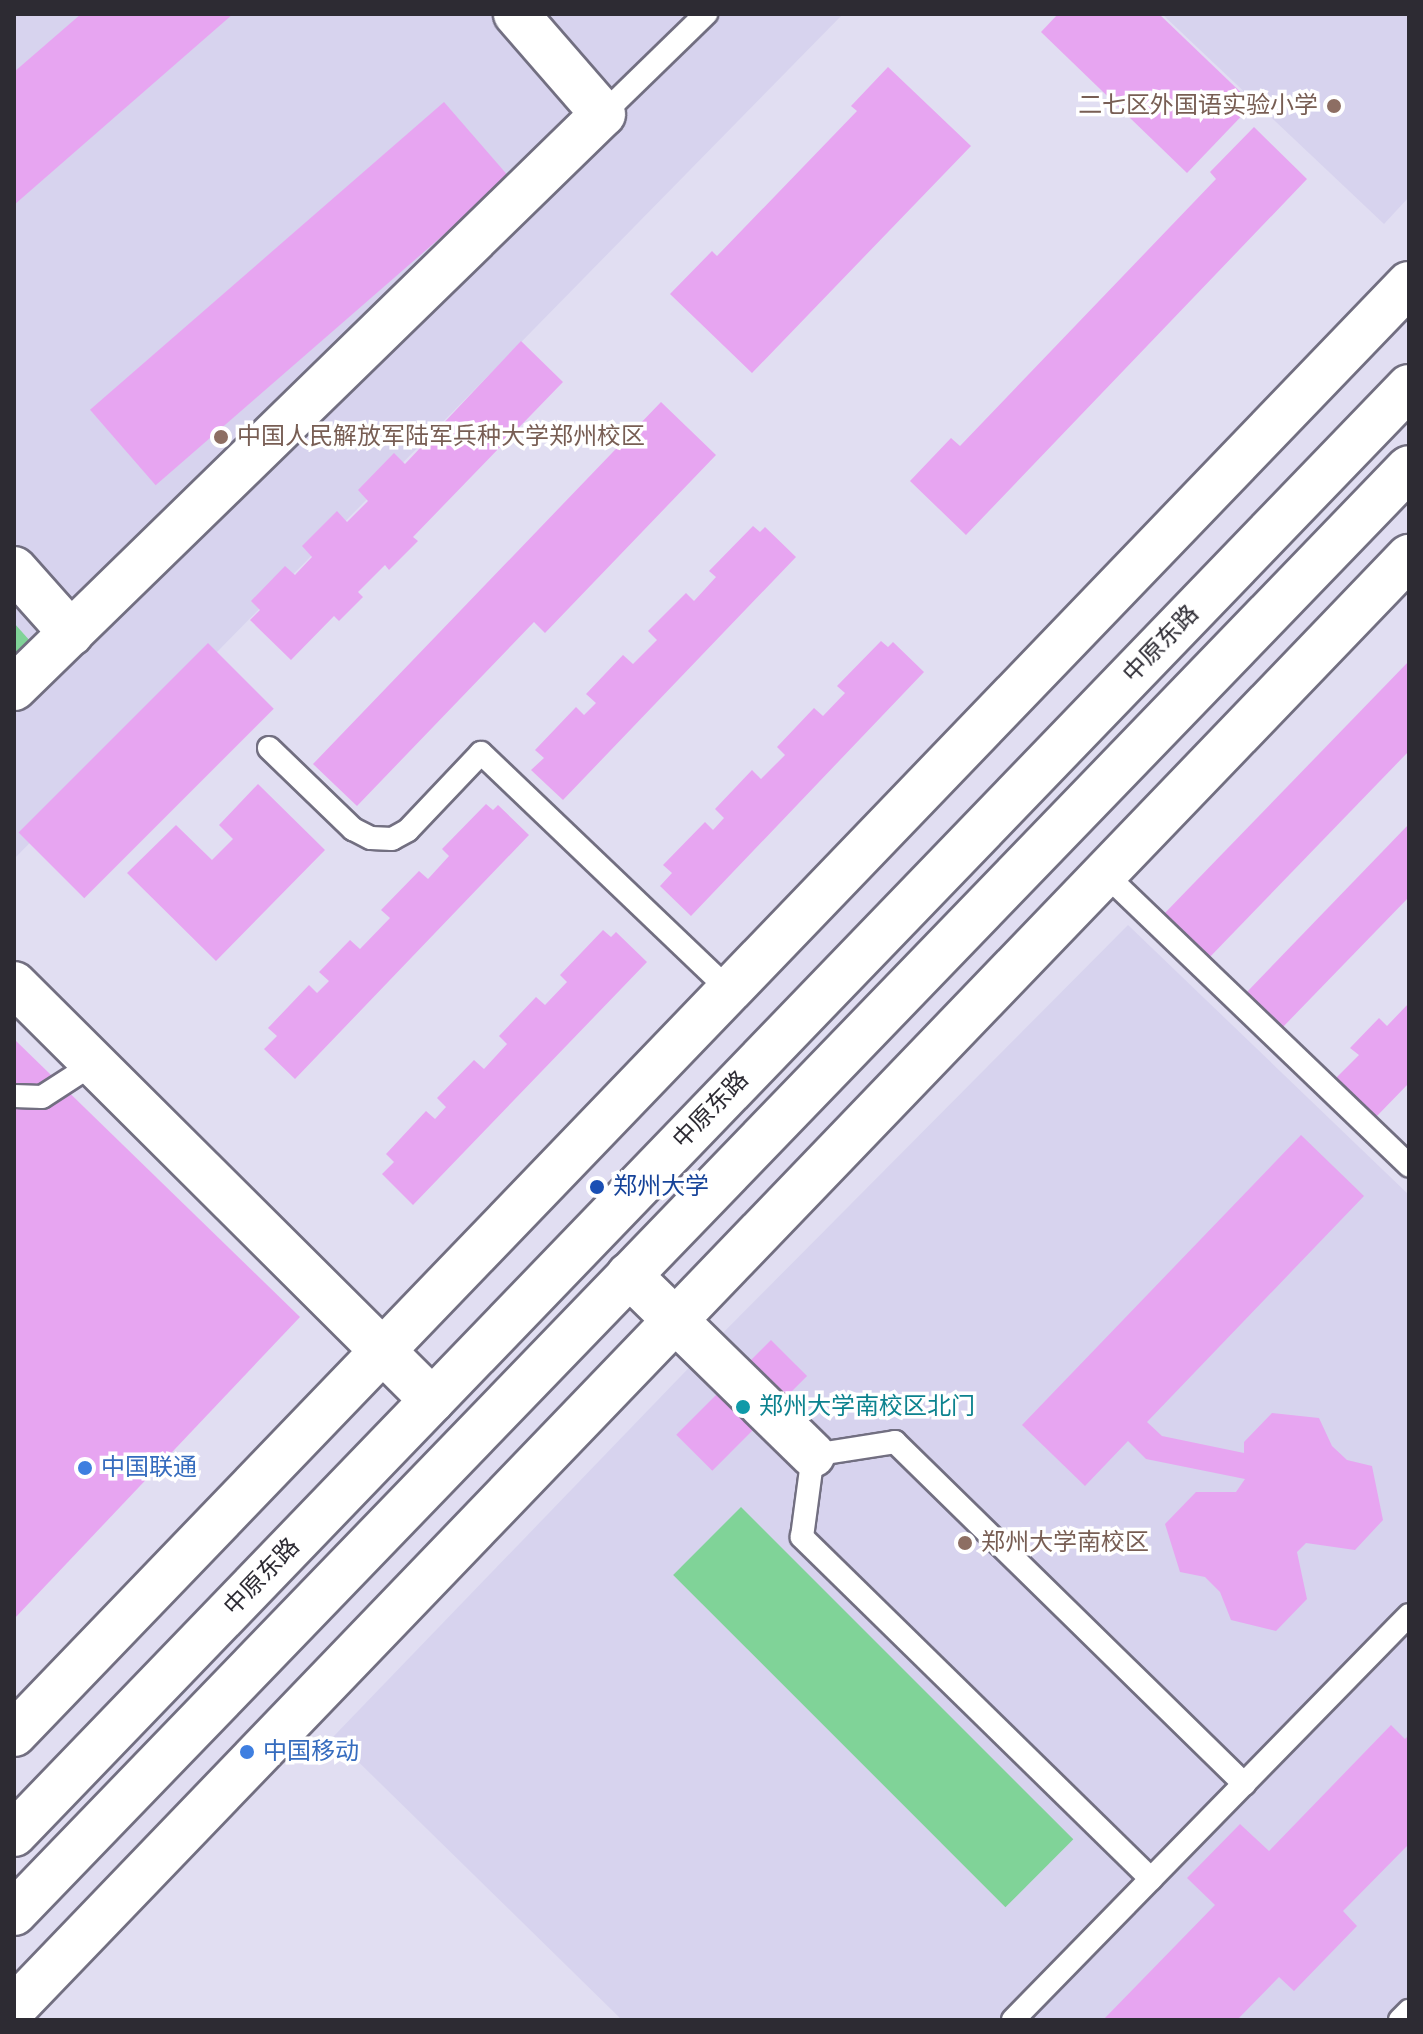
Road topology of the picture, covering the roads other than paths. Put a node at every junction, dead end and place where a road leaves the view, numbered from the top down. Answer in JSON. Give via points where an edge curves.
{"nodes":[{"id":1,"x":516,"y":14,"type":"edge"},
{"id":2,"x":706,"y":14,"type":"edge"},
{"id":3,"x":603,"y":114,"type":"junction"},
{"id":4,"x":1409,"y":284,"type":"edge"},
{"id":5,"x":1409,"y":387,"type":"edge"},
{"id":6,"x":1409,"y":468,"type":"edge"},
{"id":7,"x":1409,"y":557,"type":"edge"},
{"id":8,"x":14,"y":569,"type":"edge"},
{"id":9,"x":71,"y":633,"type":"junction"},
{"id":10,"x":14,"y":688,"type":"edge"},
{"id":11,"x":269,"y":748,"type":"dead end"},
{"id":12,"x":1103,"y":872,"type":"junction"},
{"id":13,"x":14,"y":984,"type":"edge"},
{"id":14,"x":729,"y":990,"type":"junction"},
{"id":15,"x":93,"y":1064,"type":"junction"},
{"id":16,"x":14,"y":1096,"type":"edge"},
{"id":17,"x":1409,"y":1165,"type":"edge"},
{"id":18,"x":629,"y":1275,"type":"junction"},
{"id":19,"x":677,"y":1322,"type":"junction"},
{"id":20,"x":386,"y":1351,"type":"junction"},
{"id":21,"x":432,"y":1400,"type":"junction"},
{"id":22,"x":813,"y":1455,"type":"junction"},
{"id":23,"x":1409,"y":1615,"type":"edge"},
{"id":24,"x":14,"y":1734,"type":"edge"},
{"id":25,"x":1244,"y":1784,"type":"junction"},
{"id":26,"x":14,"y":1834,"type":"edge"},
{"id":27,"x":1151,"y":1879,"type":"junction"},
{"id":28,"x":14,"y":1913,"type":"edge"},
{"id":29,"x":14,"y":2008,"type":"edge"},
{"id":30,"x":1409,"y":2011,"type":"edge"},
{"id":31,"x":1013,"y":2020,"type":"edge"},
{"id":32,"x":1400,"y":2020,"type":"edge"}],
"edges":[{"from":1,"to":3,"type":"street"},
{"from":2,"to":3,"type":"lane"},
{"from":3,"to":9,"type":"street"},
{"from":4,"to":14,"type":"street"},
{"from":5,"to":21,"type":"street","name":"中原东路"},
{"from":6,"to":18,"type":"street"},
{"from":7,"to":12,"type":"street"},
{"from":8,"to":9,"type":"street"},
{"from":9,"to":10,"type":"street"},
{"from":11,"to":14,"type":"lane","via":[[353,829],[371,838],[392,839],[408,830],[481,753]]},
{"from":12,"to":17,"type":"lane"},
{"from":12,"to":19,"type":"street"},
{"from":13,"to":15,"type":"street"},
{"from":14,"to":20,"type":"street"},
{"from":15,"to":16,"type":"lane","via":[[42,1097]]},
{"from":15,"to":20,"type":"street"},
{"from":18,"to":19,"type":"street"},
{"from":18,"to":28,"type":"street"},
{"from":19,"to":22,"type":"street"},
{"from":19,"to":29,"type":"street"},
{"from":20,"to":21,"type":"street"},
{"from":20,"to":24,"type":"street"},
{"from":21,"to":26,"type":"street","name":"中原东路"},
{"from":22,"to":25,"type":"lane","via":[[895,1442]]},
{"from":22,"to":27,"type":"lane","via":[[802,1537]]},
{"from":23,"to":25,"type":"lane"},
{"from":25,"to":27,"type":"lane"},
{"from":27,"to":31,"type":"lane"},
{"from":30,"to":32,"type":"lane"}]}
